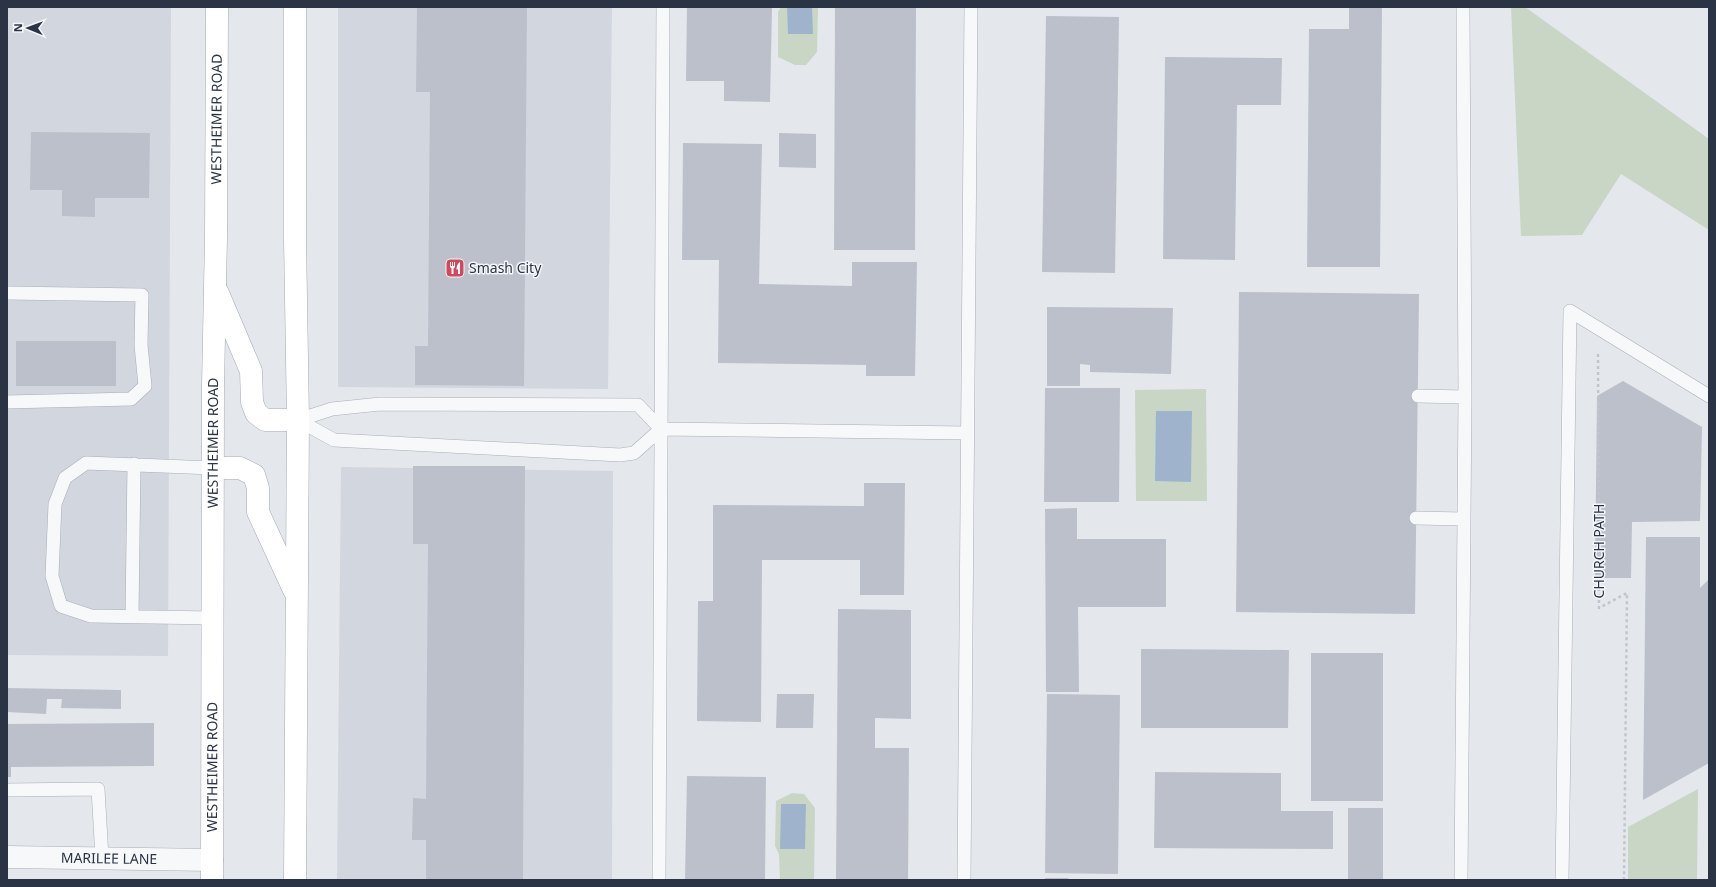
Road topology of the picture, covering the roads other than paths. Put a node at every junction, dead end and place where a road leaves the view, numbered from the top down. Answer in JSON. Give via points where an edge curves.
{"nodes":[{"id":1,"x":217,"y":7,"type":"edge"},
{"id":2,"x":295,"y":7,"type":"edge"},
{"id":3,"x":663,"y":7,"type":"edge"},
{"id":4,"x":971,"y":7,"type":"edge"},
{"id":5,"x":1463,"y":7,"type":"edge"},
{"id":6,"x":214,"y":284,"type":"junction"},
{"id":7,"x":7,"y":293,"type":"edge"},
{"id":8,"x":1418,"y":396,"type":"dead end"},
{"id":9,"x":1709,"y":396,"type":"edge"},
{"id":10,"x":1465,"y":397,"type":"junction"},
{"id":11,"x":7,"y":402,"type":"edge"},
{"id":12,"x":298,"y":420,"type":"junction"},
{"id":13,"x":661,"y":429,"type":"junction"},
{"id":14,"x":967,"y":433,"type":"junction"},
{"id":15,"x":134,"y":464,"type":"junction"},
{"id":16,"x":213,"y":468,"type":"junction"},
{"id":17,"x":1416,"y":518,"type":"dead end"},
{"id":18,"x":1463,"y":520,"type":"junction"},
{"id":19,"x":296,"y":595,"type":"junction"},
{"id":20,"x":132,"y":616,"type":"junction"},
{"id":21,"x":213,"y":618,"type":"junction"},
{"id":22,"x":7,"y":790,"type":"edge"},
{"id":23,"x":7,"y":857,"type":"edge"},
{"id":24,"x":102,"y":858,"type":"junction"},
{"id":25,"x":212,"y":870,"type":"edge"},
{"id":26,"x":295,"y":880,"type":"edge"},
{"id":27,"x":659,"y":880,"type":"edge"},
{"id":28,"x":964,"y":880,"type":"edge"},
{"id":29,"x":1461,"y":880,"type":"edge"},
{"id":30,"x":1562,"y":880,"type":"edge"}],
"edges":[{"from":1,"to":6,"type":"main road","name":"WESTHEIMER ROAD"},
{"from":2,"to":12,"type":"main road"},
{"from":3,"to":13,"type":"lane"},
{"from":4,"to":14,"type":"lane"},
{"from":5,"to":10,"type":"lane"},
{"from":6,"to":12,"type":"main road","via":[[251,371],[252,402],[256,413],[265,420]]},
{"from":6,"to":16,"type":"main road","name":"WESTHEIMER ROAD"},
{"from":7,"to":11,"type":"lane","via":[[142,295],[141,345],[145,386],[131,399]]},
{"from":8,"to":10,"type":"lane"},
{"from":9,"to":30,"type":"lane","via":[[1570,311]]},
{"from":10,"to":18,"type":"lane"},
{"from":12,"to":13,"type":"lane","via":[[332,409],[380,404],[638,405]]},
{"from":12,"to":13,"type":"lane","via":[[334,440],[620,454],[634,453]]},
{"from":12,"to":19,"type":"main road"},
{"from":13,"to":14,"type":"lane"},
{"from":13,"to":27,"type":"lane"},
{"from":14,"to":28,"type":"lane"},
{"from":15,"to":16,"type":"lane"},
{"from":15,"to":20,"type":"lane"},
{"from":15,"to":20,"type":"lane","via":[[86,463],[65,478],[55,504],[52,576],[61,606],[91,616]]},
{"from":16,"to":19,"type":"main road","via":[[240,468],[254,475],[258,488],[258,512]]},
{"from":16,"to":21,"type":"main road","name":"WESTHEIMER ROAD"},
{"from":17,"to":18,"type":"lane"},
{"from":18,"to":29,"type":"lane"},
{"from":19,"to":26,"type":"main road"},
{"from":20,"to":21,"type":"lane"},
{"from":21,"to":25,"type":"main road","name":"WESTHEIMER ROAD"},
{"from":22,"to":24,"type":"lane","via":[[98,789]]},
{"from":23,"to":24,"type":"street","name":"MARILEE LANE"},
{"from":24,"to":25,"type":"street","name":"MARILEE LANE"}]}
